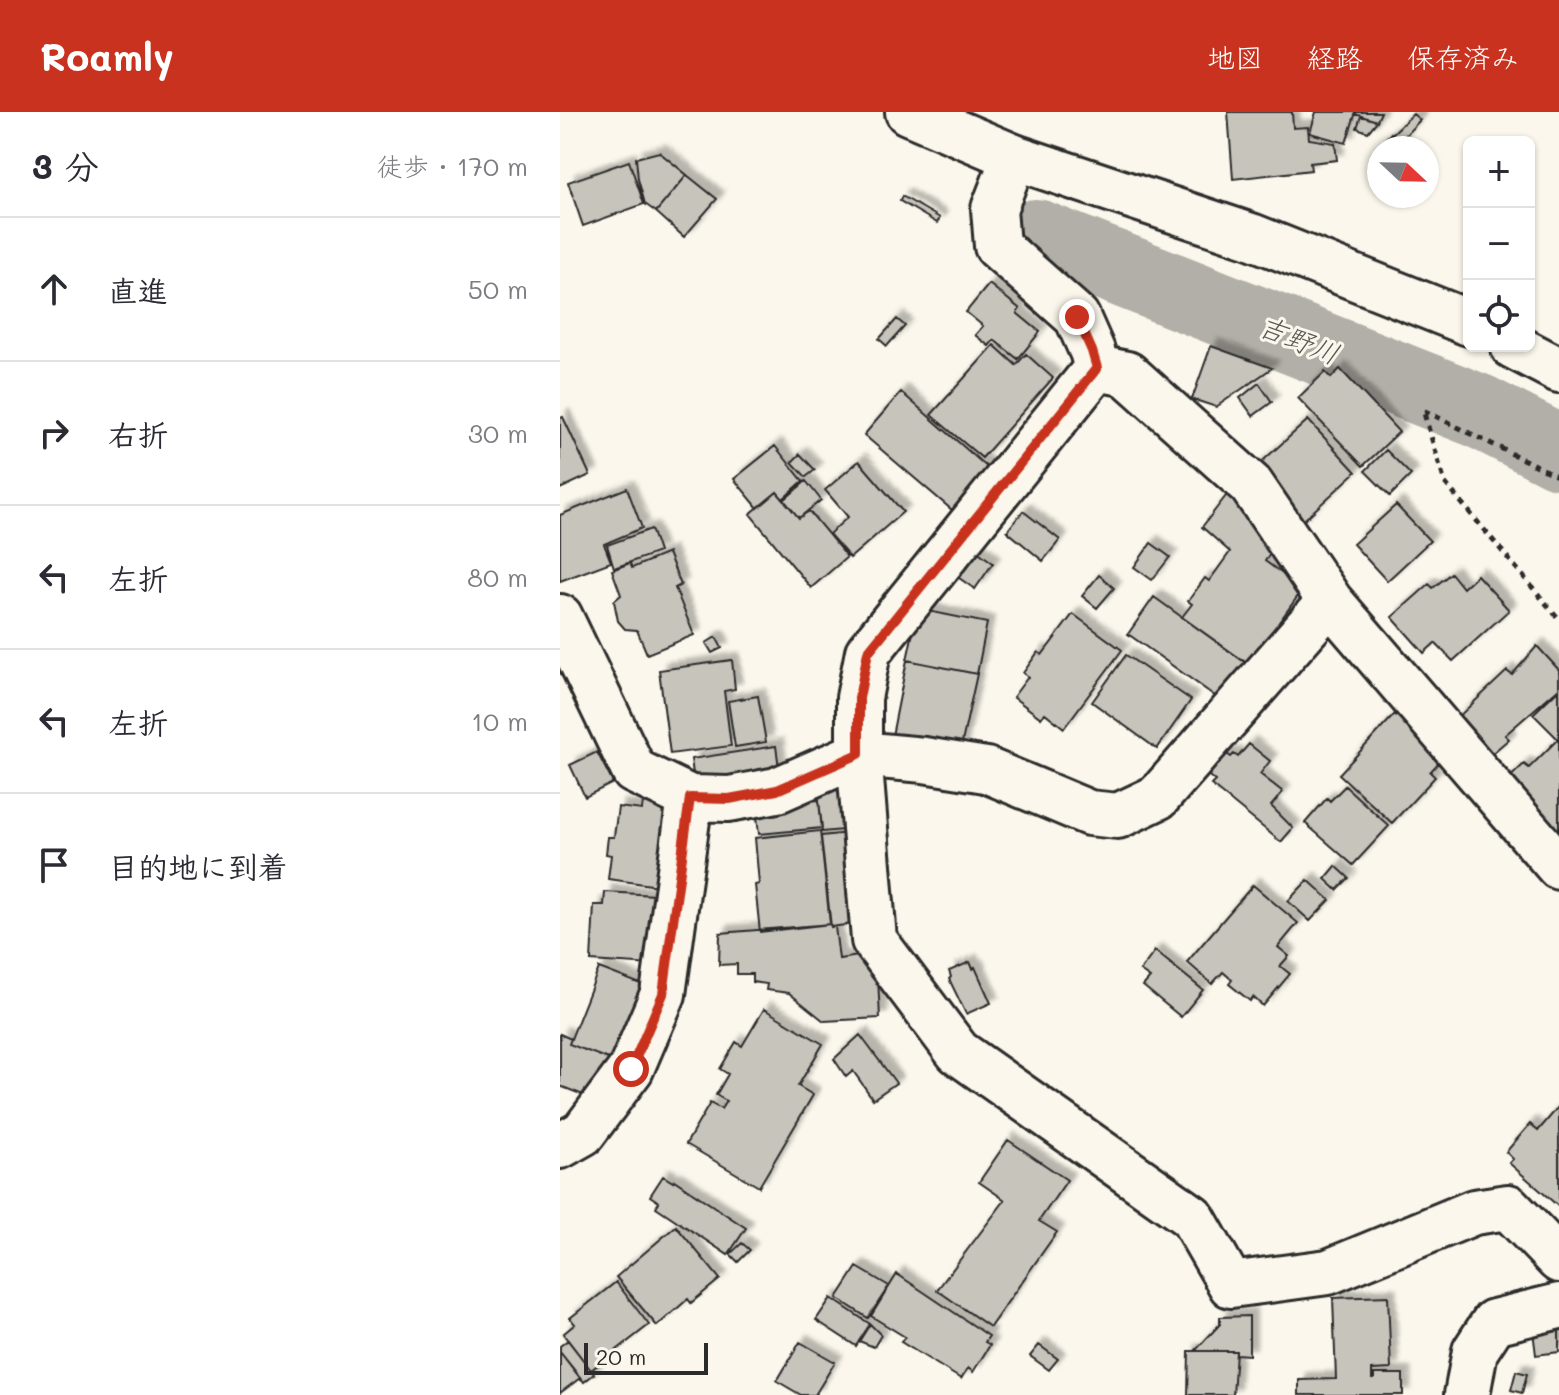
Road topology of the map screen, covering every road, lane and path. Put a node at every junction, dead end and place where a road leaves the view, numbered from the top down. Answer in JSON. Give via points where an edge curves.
{"nodes":[{"id":1,"x":908,"y":112,"type":"edge"},
{"id":2,"x":1014,"y":157,"type":"junction"},
{"id":3,"x":1463,"y":321,"type":"edge"},
{"id":4,"x":1524,"y":352,"type":"edge"},
{"id":5,"x":1097,"y":368,"type":"junction"},
{"id":6,"x":1559,"y":370,"type":"edge"},
{"id":7,"x":1559,"y":477,"type":"edge"},
{"id":8,"x":1330,"y":601,"type":"junction"},
{"id":9,"x":560,"y":617,"type":"edge"},
{"id":10,"x":1559,"y":619,"type":"edge"},
{"id":11,"x":859,"y":754,"type":"junction"},
{"id":12,"x":690,"y":798,"type":"junction"},
{"id":13,"x":1559,"y":867,"type":"edge"},
{"id":14,"x":560,"y":1146,"type":"edge"},
{"id":15,"x":1559,"y":1260,"type":"edge"},
{"id":16,"x":1559,"y":1306,"type":"edge"},
{"id":17,"x":1467,"y":1395,"type":"edge"}],
"edges":[{"from":1,"to":2,"type":"street"},
{"from":2,"to":3,"type":"street","via":[[1251,236]]},
{"from":2,"to":5,"type":"street","via":[[994,209],[997,246],[1077,317]]},
{"from":4,"to":6,"type":"street"},
{"from":5,"to":8,"type":"street","via":[[1127,374],[1251,485]]},
{"from":5,"to":11,"type":"street","via":[[868,652],[859,698]]},
{"from":7,"to":10,"type":"path","via":[[1423,410],[1445,483]]},
{"from":8,"to":11,"type":"street","via":[[1158,797],[1118,816],[1089,813],[986,770]]},
{"from":8,"to":13,"type":"street"},
{"from":9,"to":12,"type":"street","via":[[634,771]]},
{"from":11,"to":12,"type":"street","via":[[777,790],[729,799]]},
{"from":11,"to":15,"type":"street","via":[[874,940],[958,1052],[1192,1217],[1231,1285],[1328,1272],[1474,1212],[1508,1207]]},
{"from":12,"to":14,"type":"street","via":[[663,994],[631,1069],[583,1133]]},
{"from":16,"to":17,"type":"street","via":[[1494,1322],[1475,1351]]}]}
